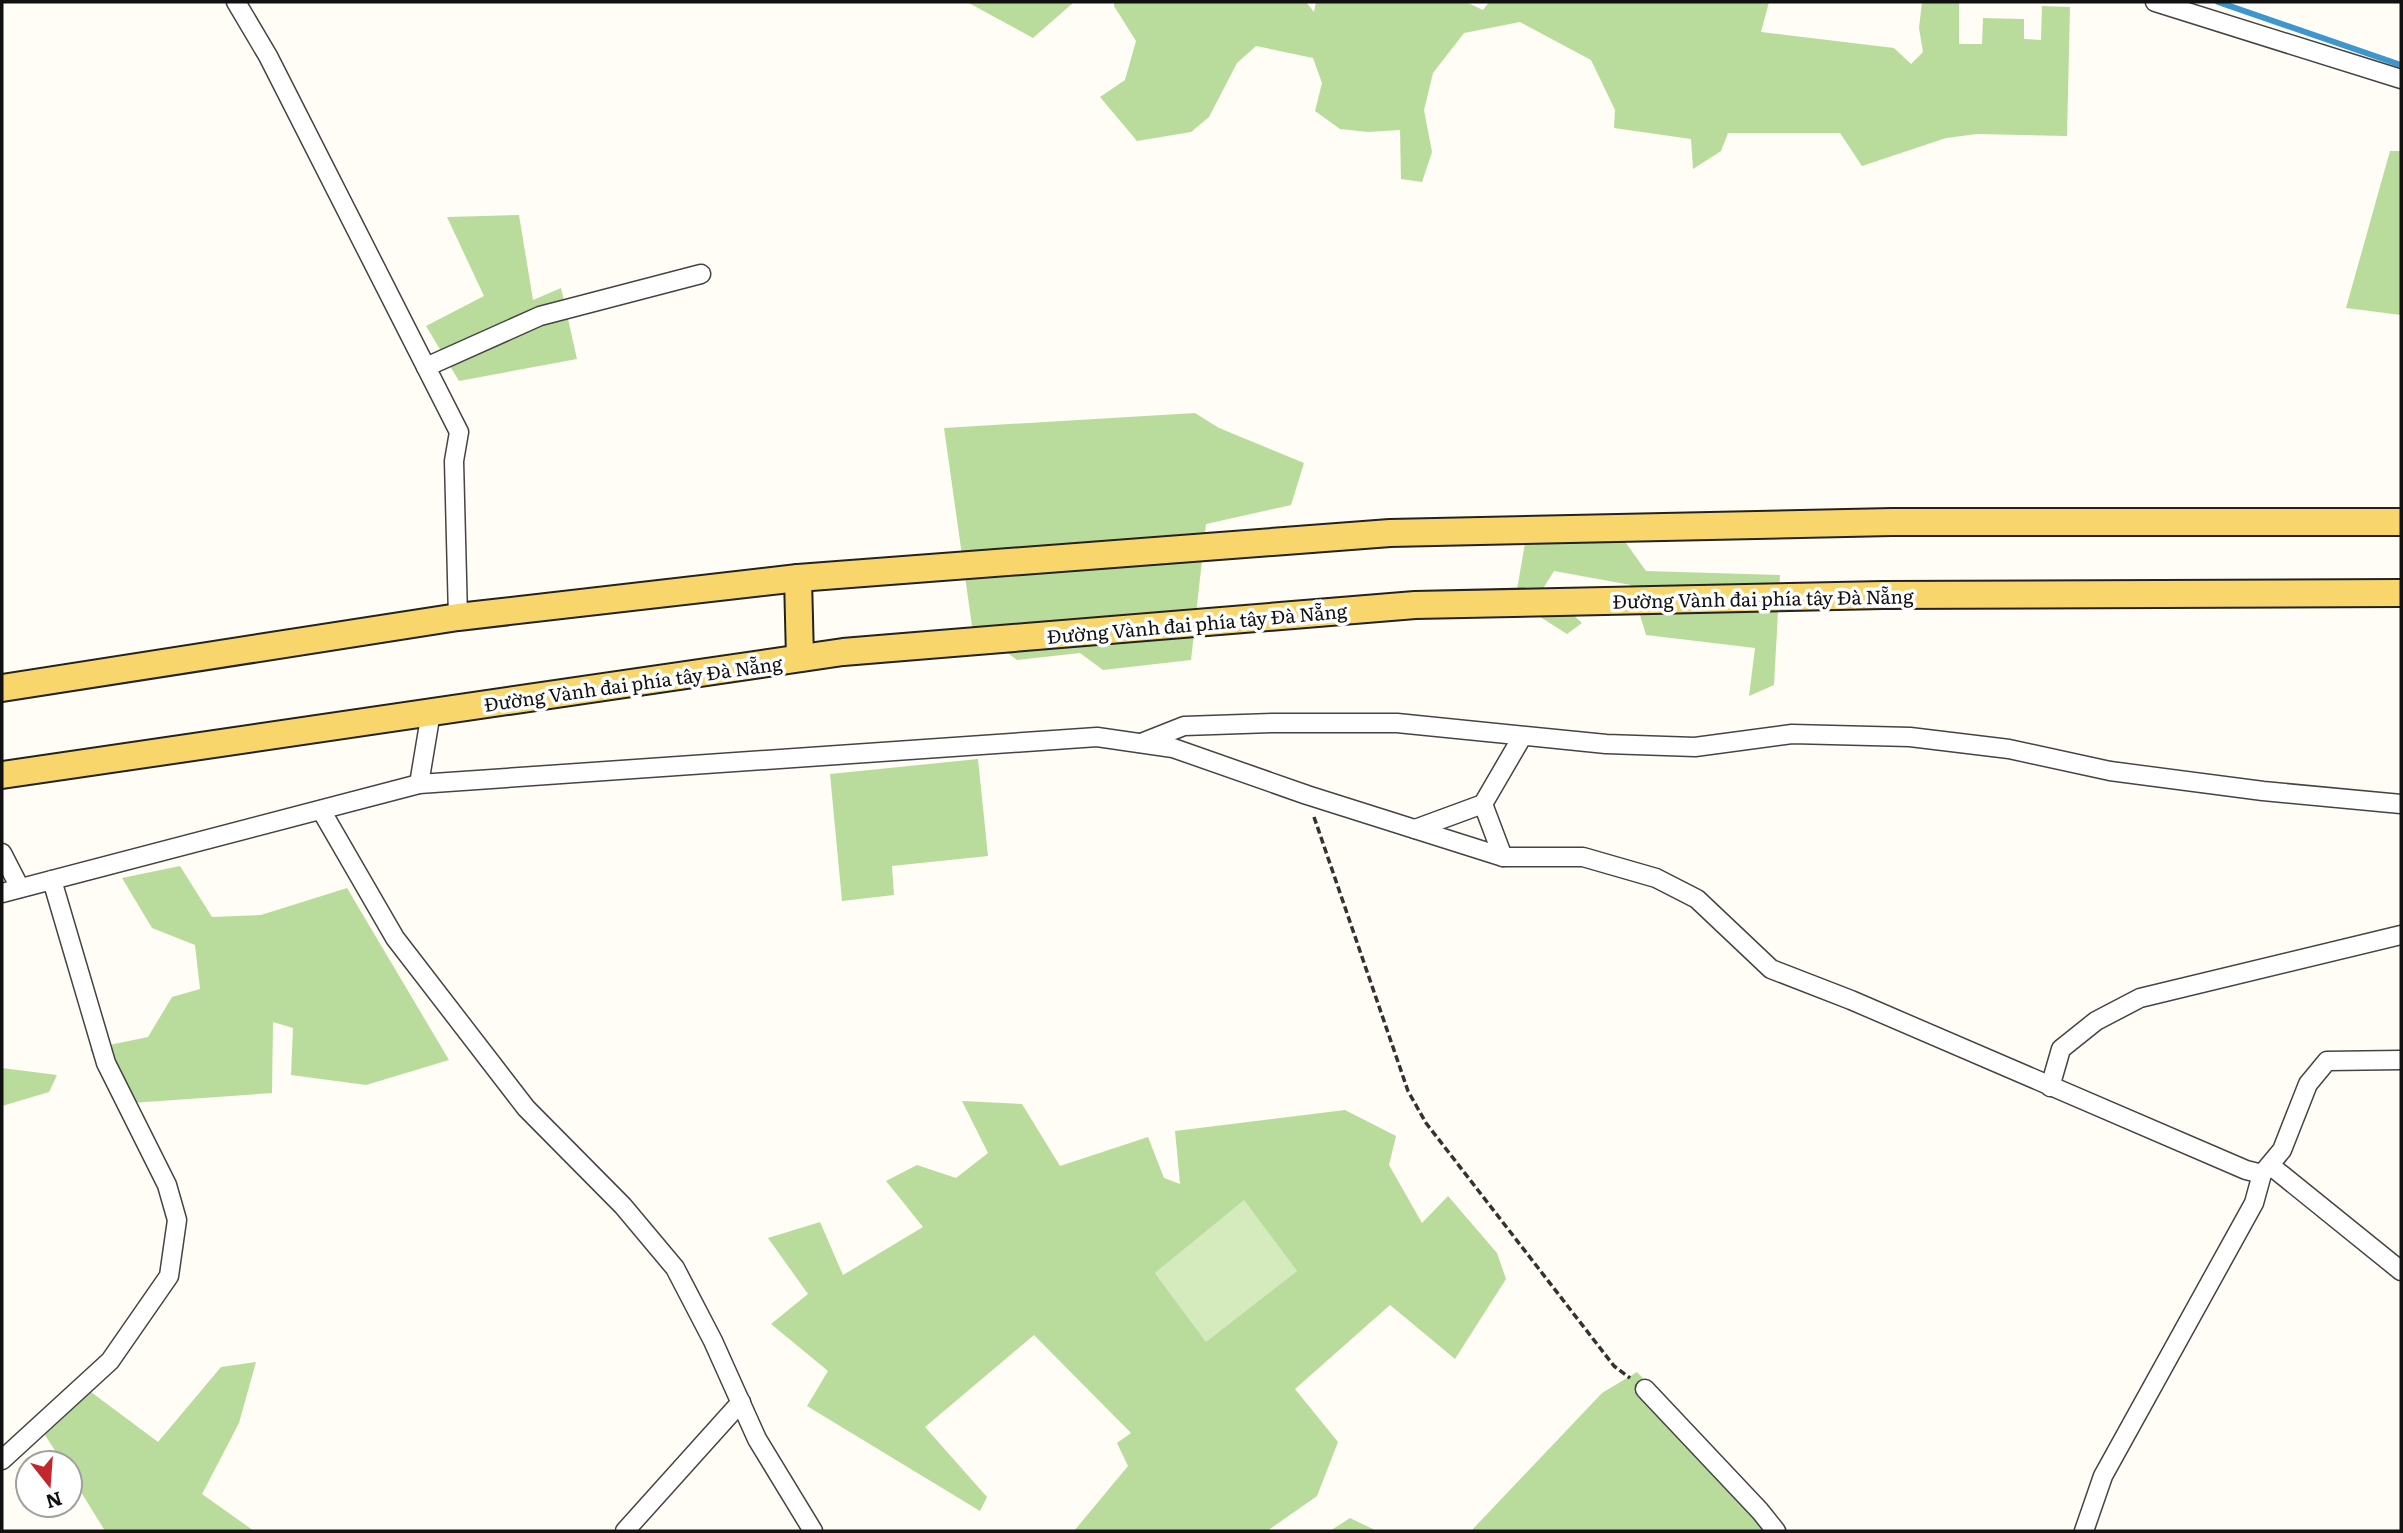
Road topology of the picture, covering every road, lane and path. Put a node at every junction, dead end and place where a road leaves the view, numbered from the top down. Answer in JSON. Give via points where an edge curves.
{"nodes":[{"id":1,"x":236,"y":2,"type":"edge"},
{"id":2,"x":2155,"y":2,"type":"edge"},
{"id":3,"x":2401,"y":79,"type":"edge"},
{"id":4,"x":701,"y":274,"type":"dead end"},
{"id":5,"x":426,"y":367,"type":"junction"},
{"id":6,"x":2401,"y":522,"type":"edge"},
{"id":7,"x":798,"y":578,"type":"junction"},
{"id":8,"x":2401,"y":593,"type":"edge"},
{"id":9,"x":458,"y":617,"type":"junction"},
{"id":10,"x":800,"y":658,"type":"junction"},
{"id":11,"x":2,"y":688,"type":"edge"},
{"id":12,"x":431,"y":712,"type":"junction"},
{"id":13,"x":1522,"y":737,"type":"junction"},
{"id":14,"x":1140,"y":743,"type":"junction"},
{"id":15,"x":2,"y":775,"type":"edge"},
{"id":16,"x":419,"y":784,"type":"junction"},
{"id":17,"x":1307,"y":795,"type":"junction"},
{"id":18,"x":1483,"y":804,"type":"junction"},
{"id":19,"x":2401,"y":804,"type":"edge"},
{"id":20,"x":321,"y":810,"type":"junction"},
{"id":21,"x":1415,"y":829,"type":"junction"},
{"id":22,"x":2,"y":853,"type":"edge"},
{"id":23,"x":1503,"y":856,"type":"junction"},
{"id":24,"x":52,"y":880,"type":"junction"},
{"id":25,"x":20,"y":888,"type":"junction"},
{"id":26,"x":2,"y":893,"type":"edge"},
{"id":27,"x":2401,"y":935,"type":"edge"},
{"id":28,"x":2401,"y":1060,"type":"edge"},
{"id":29,"x":2050,"y":1087,"type":"junction"},
{"id":30,"x":2267,"y":1170,"type":"junction"},
{"id":31,"x":2401,"y":1271,"type":"edge"},
{"id":32,"x":1645,"y":1389,"type":"joint"},
{"id":33,"x":741,"y":1402,"type":"junction"},
{"id":34,"x":2,"y":1460,"type":"edge"},
{"id":35,"x":625,"y":1531,"type":"edge"},
{"id":36,"x":813,"y":1531,"type":"edge"},
{"id":37,"x":1776,"y":1531,"type":"edge"},
{"id":38,"x":2084,"y":1531,"type":"edge"}],
"edges":[{"from":1,"to":5,"type":"street"},
{"from":2,"to":3,"type":"street"},
{"from":4,"to":5,"type":"street","via":[[540,316]]},
{"from":5,"to":9,"type":"street","via":[[459,432],[454,461]]},
{"from":6,"to":7,"type":"main road","via":[[1906,522],[1390,533]]},
{"from":7,"to":9,"type":"main road"},
{"from":7,"to":10,"type":"main road"},
{"from":8,"to":10,"type":"main road","name":"Đường Vành đai phía tây Đà Nẵng","via":[[1883,595],[1415,605]]},
{"from":9,"to":11,"type":"main road"},
{"from":10,"to":12,"type":"main road","name":"Đường Vành đai phía tây Đà Nẵng"},
{"from":12,"to":15,"type":"main road","name":"Đường Vành đai phía tây Đà Nẵng"},
{"from":12,"to":16,"type":"street"},
{"from":13,"to":14,"type":"street","via":[[1397,723],[1273,723],[1184,726]]},
{"from":13,"to":18,"type":"street"},
{"from":13,"to":19,"type":"street","via":[[1695,747],[1792,734],[1910,737],[2009,749],[2123,773]]},
{"from":14,"to":16,"type":"street","via":[[1097,737]]},
{"from":14,"to":17,"type":"street","via":[[1174,748]]},
{"from":16,"to":20,"type":"street"},
{"from":17,"to":21,"type":"street"},
{"from":17,"to":32,"type":"path","via":[[1408,1091],[1614,1366]]},
{"from":18,"to":21,"type":"street"},
{"from":18,"to":23,"type":"street"},
{"from":20,"to":24,"type":"street"},
{"from":20,"to":33,"type":"street","via":[[395,937],[526,1108],[623,1206],[675,1268]]},
{"from":21,"to":23,"type":"street"},
{"from":22,"to":25,"type":"street"},
{"from":23,"to":29,"type":"street","via":[[1583,857],[1656,878],[1697,899],[1771,969]]},
{"from":24,"to":25,"type":"street"},
{"from":24,"to":34,"type":"street","via":[[106,1063],[166,1185],[177,1220],[169,1276],[110,1361]]},
{"from":25,"to":26,"type":"street"},
{"from":27,"to":29,"type":"street","via":[[2140,998],[2096,1021],[2061,1049]]},
{"from":28,"to":30,"type":"street","via":[[2327,1061],[2308,1084],[2282,1150]]},
{"from":29,"to":30,"type":"street","via":[[2246,1170]]},
{"from":30,"to":31,"type":"street"},
{"from":30,"to":38,"type":"street","via":[[2254,1203],[2103,1476]]},
{"from":32,"to":37,"type":"street"},
{"from":33,"to":35,"type":"street"},
{"from":33,"to":36,"type":"street","via":[[757,1439]]}]}
